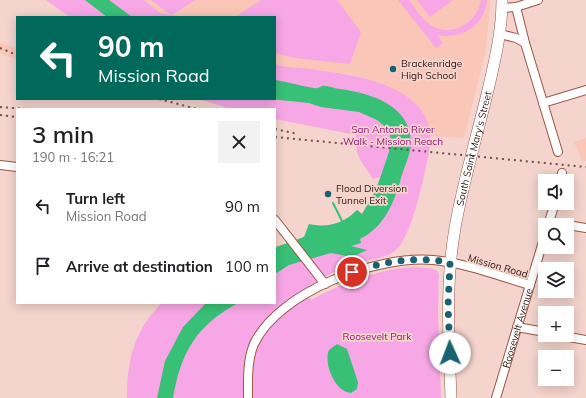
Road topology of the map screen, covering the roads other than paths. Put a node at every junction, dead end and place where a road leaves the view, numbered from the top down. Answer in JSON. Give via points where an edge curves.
{"nodes":[{"id":1,"x":538,"y":0,"type":"edge"},
{"id":2,"x":502,"y":4,"type":"edge"},
{"id":3,"x":516,"y":7,"type":"junction"},
{"id":4,"x":500,"y":34,"type":"junction"},
{"id":5,"x":525,"y":43,"type":"junction"},
{"id":6,"x":586,"y":90,"type":"edge"},
{"id":7,"x":543,"y":103,"type":"junction"},
{"id":8,"x":558,"y":152,"type":"dead end"},
{"id":9,"x":0,"y":165,"type":"edge"},
{"id":10,"x":16,"y":167,"type":"edge"},
{"id":11,"x":276,"y":221,"type":"edge"},
{"id":12,"x":574,"y":226,"type":"edge"},
{"id":13,"x":586,"y":228,"type":"edge"},
{"id":14,"x":539,"y":254,"type":"edge"},
{"id":15,"x":450,"y":263,"type":"junction"},
{"id":16,"x":325,"y":284,"type":"junction"},
{"id":17,"x":530,"y":285,"type":"junction"},
{"id":18,"x":517,"y":327,"type":"junction"},
{"id":19,"x":538,"y":331,"type":"edge"},
{"id":20,"x":574,"y":338,"type":"edge"},
{"id":21,"x":586,"y":340,"type":"edge"},
{"id":22,"x":248,"y":398,"type":"edge"},
{"id":23,"x":451,"y":398,"type":"edge"},
{"id":24,"x":496,"y":398,"type":"edge"}],
"edges":[{"from":1,"to":3,"type":"street"},
{"from":2,"to":3,"type":"street"},
{"from":2,"to":4,"type":"main road","name":"South Saint Mary's Street"},
{"from":3,"to":5,"type":"street"},
{"from":4,"to":5,"type":"street"},
{"from":4,"to":15,"type":"main road","name":"South Saint Mary's Street","via":[[456,222]]},
{"from":5,"to":7,"type":"street"},
{"from":6,"to":7,"type":"street"},
{"from":7,"to":8,"type":"street"},
{"from":9,"to":10,"type":"street"},
{"from":11,"to":16,"type":"street"},
{"from":12,"to":13,"type":"street"},
{"from":14,"to":17,"type":"street","name":"Roosevelt Avenue"},
{"from":15,"to":16,"type":"street","name":"Mission Road","via":[[432,260],[385,263],[344,275]]},
{"from":15,"to":17,"type":"street","name":"Mission Road"},
{"from":15,"to":23,"type":"main road","via":[[448,306]]},
{"from":16,"to":22,"type":"street","name":"Mission Road","via":[[287,306],[263,330],[250,355]]},
{"from":17,"to":18,"type":"street","name":"Roosevelt Avenue"},
{"from":18,"to":19,"type":"street"},
{"from":18,"to":24,"type":"street","name":"Roosevelt Avenue"},
{"from":20,"to":21,"type":"street"}]}
